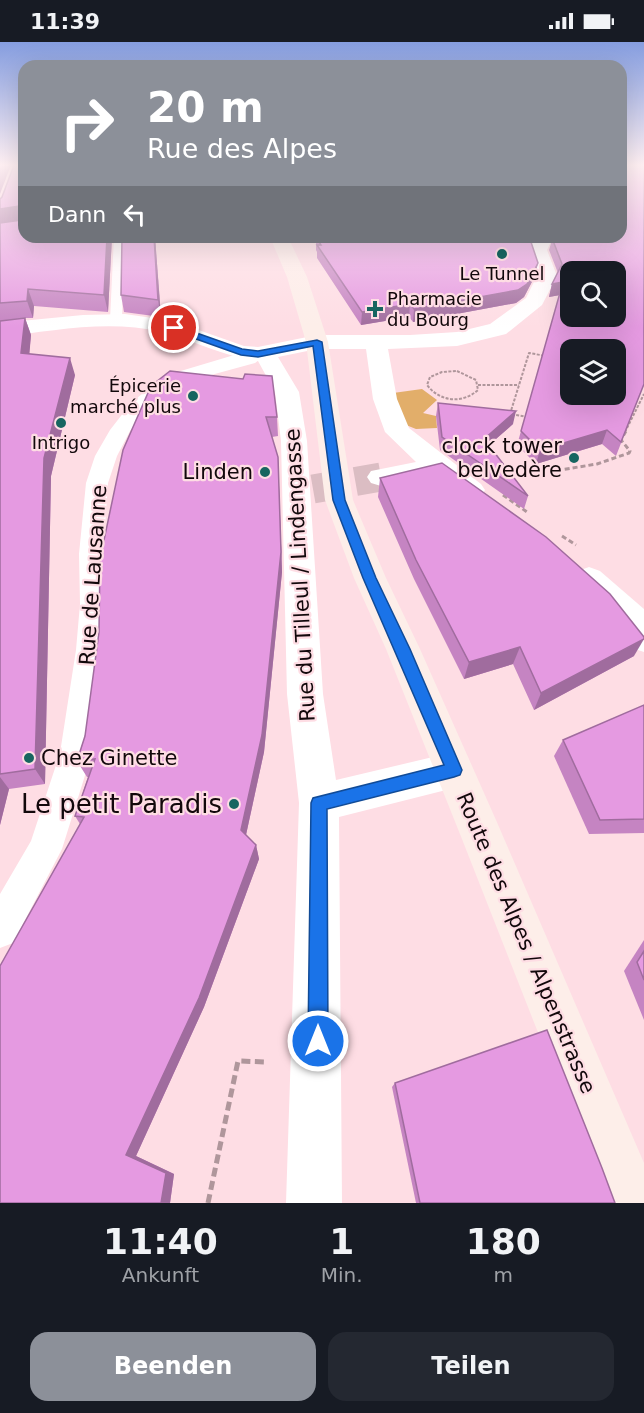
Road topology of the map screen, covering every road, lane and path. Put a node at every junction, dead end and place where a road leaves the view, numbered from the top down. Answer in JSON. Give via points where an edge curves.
{"nodes":[{"id":1,"x":119,"y":243,"type":"edge"},
{"id":2,"x":282,"y":243,"type":"edge"},
{"id":3,"x":534,"y":243,"type":"edge"},
{"id":4,"x":116,"y":320,"type":"junction"},
{"id":5,"x":0,"y":330,"type":"edge"},
{"id":6,"x":376,"y":341,"type":"junction"},
{"id":7,"x":317,"y":342,"type":"junction"},
{"id":8,"x":262,"y":353,"type":"junction"},
{"id":9,"x":545,"y":360,"type":"edge"},
{"id":10,"x":478,"y":385,"type":"junction"},
{"id":11,"x":519,"y":385,"type":"junction"},
{"id":12,"x":644,"y":394,"type":"edge"},
{"id":13,"x":643,"y":401,"type":"edge"},
{"id":14,"x":530,"y":413,"type":"edge"},
{"id":15,"x":438,"y":466,"type":"junction"},
{"id":16,"x":542,"y":473,"type":"dead end"},
{"id":17,"x":381,"y":477,"type":"tunnel mouth"},
{"id":18,"x":495,"y":506,"type":"edge"},
{"id":19,"x":569,"y":561,"type":"edge"},
{"id":20,"x":644,"y":639,"type":"edge"},
{"id":21,"x":454,"y":770,"type":"junction"},
{"id":22,"x":319,"y":803,"type":"junction"},
{"id":23,"x":0,"y":930,"type":"edge"},
{"id":24,"x":318,"y":1064,"type":"junction"},
{"id":25,"x":208,"y":1203,"type":"edge"},
{"id":26,"x":314,"y":1203,"type":"edge"},
{"id":27,"x":633,"y":1203,"type":"edge"}],
"edges":[{"from":1,"to":4,"type":"lane"},
{"from":2,"to":7,"type":"main road","name":"Route des Alpes / Alpenstrasse"},
{"from":3,"to":6,"type":"street","name":"Rue de Lausanne","via":[[547,276],[535,301],[498,329],[457,339]]},
{"from":4,"to":5,"type":"street"},
{"from":4,"to":8,"type":"street","via":[[165,326],[241,352]]},
{"from":6,"to":7,"type":"street","name":"Rue de Lausanne"},
{"from":6,"to":15,"type":"street","via":[[385,399],[398,432]]},
{"from":7,"to":8,"type":"street","name":"Rue de Lausanne"},
{"from":7,"to":21,"type":"main road","name":"Route des Alpes / Alpenstrasse","via":[[339,500]]},
{"from":8,"to":22,"type":"street","name":"Rue du Tilleul / Lindengasse","via":[[287,392],[305,490],[305,694]]},
{"from":8,"to":23,"type":"street","name":"Rue de Lausanne","via":[[160,387],[138,407],[106,456],[97,483],[91,554],[91,639],[76,753],[45,849]]},
{"from":9,"to":11,"type":"path","via":[[546,356],[529,353]]},
{"from":10,"to":10,"type":"path","via":[[474,394],[461,399],[443,398],[427,385],[435,374],[449,371],[471,376]]},
{"from":10,"to":11,"type":"path"},
{"from":11,"to":14,"type":"path","via":[[510,414],[528,417]]},
{"from":12,"to":13,"type":"path"},
{"from":13,"to":16,"type":"path","via":[[621,440],[629,453]]},
{"from":15,"to":17,"type":"street"},
{"from":15,"to":18,"type":"street"},
{"from":19,"to":20,"type":"street","via":[[636,621]]},
{"from":21,"to":22,"type":"street"},
{"from":21,"to":27,"type":"main road","name":"Route des Alpes / Alpenstrasse"},
{"from":22,"to":24,"type":"street","name":"Rue du Tilleul / Lindengasse"},
{"from":24,"to":25,"type":"path","via":[[238,1060]]},
{"from":24,"to":26,"type":"street","name":"Rue du Tilleul / Lindengasse"}]}
